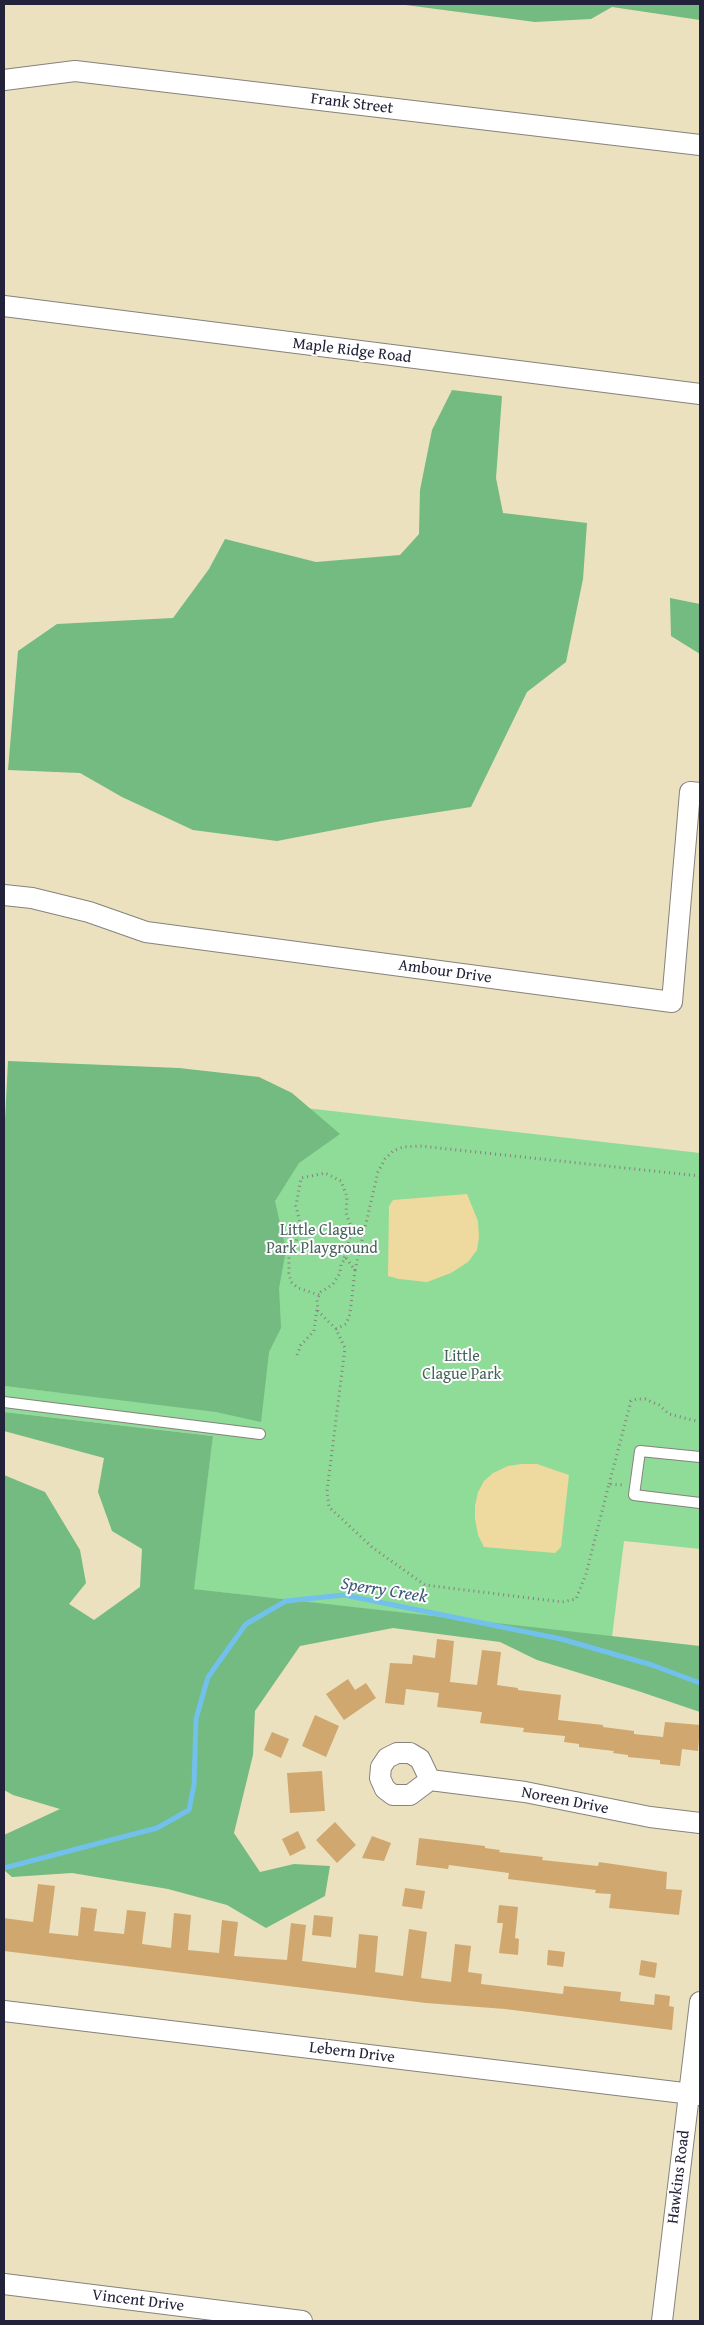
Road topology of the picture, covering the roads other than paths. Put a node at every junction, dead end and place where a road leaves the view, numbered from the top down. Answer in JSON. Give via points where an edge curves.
{"nodes":[{"id":1,"x":4,"y":80,"type":"edge"},
{"id":2,"x":700,"y":145,"type":"edge"},
{"id":3,"x":4,"y":306,"type":"edge"},
{"id":4,"x":700,"y":394,"type":"edge"},
{"id":5,"x":700,"y":793,"type":"edge"},
{"id":6,"x":4,"y":895,"type":"edge"},
{"id":7,"x":4,"y":1402,"type":"edge"},
{"id":8,"x":260,"y":1434,"type":"dead end"},
{"id":9,"x":700,"y":1458,"type":"edge"},
{"id":10,"x":700,"y":1503,"type":"edge"},
{"id":11,"x":430,"y":1780,"type":"dead end"},
{"id":12,"x":700,"y":1823,"type":"edge"},
{"id":13,"x":700,"y":2002,"type":"edge"},
{"id":14,"x":4,"y":2011,"type":"edge"},
{"id":15,"x":694,"y":2094,"type":"edge"},
{"id":16,"x":4,"y":2284,"type":"edge"},
{"id":17,"x":302,"y":2321,"type":"edge"},
{"id":18,"x":662,"y":2321,"type":"edge"}],
"edges":[{"from":1,"to":2,"type":"street","name":"Frank Street","via":[[74,71]]},
{"from":3,"to":4,"type":"street","name":"Maple Ridge Road"},
{"from":5,"to":6,"type":"street","name":"Ambour Drive","via":[[690,792],[672,1002],[146,932],[89,912],[32,898]]},
{"from":7,"to":8,"type":"lane"},
{"from":9,"to":10,"type":"lane","via":[[640,1452],[634,1495]]},
{"from":11,"to":12,"type":"street","name":"Noreen Drive","via":[[525,1792],[650,1818]]},
{"from":13,"to":15,"type":"street","name":"Hawkins Road"},
{"from":14,"to":15,"type":"street","name":"Lebern Drive"},
{"from":15,"to":18,"type":"street","name":"Hawkins Road"},
{"from":16,"to":17,"type":"street","name":"Vincent Drive"}]}
